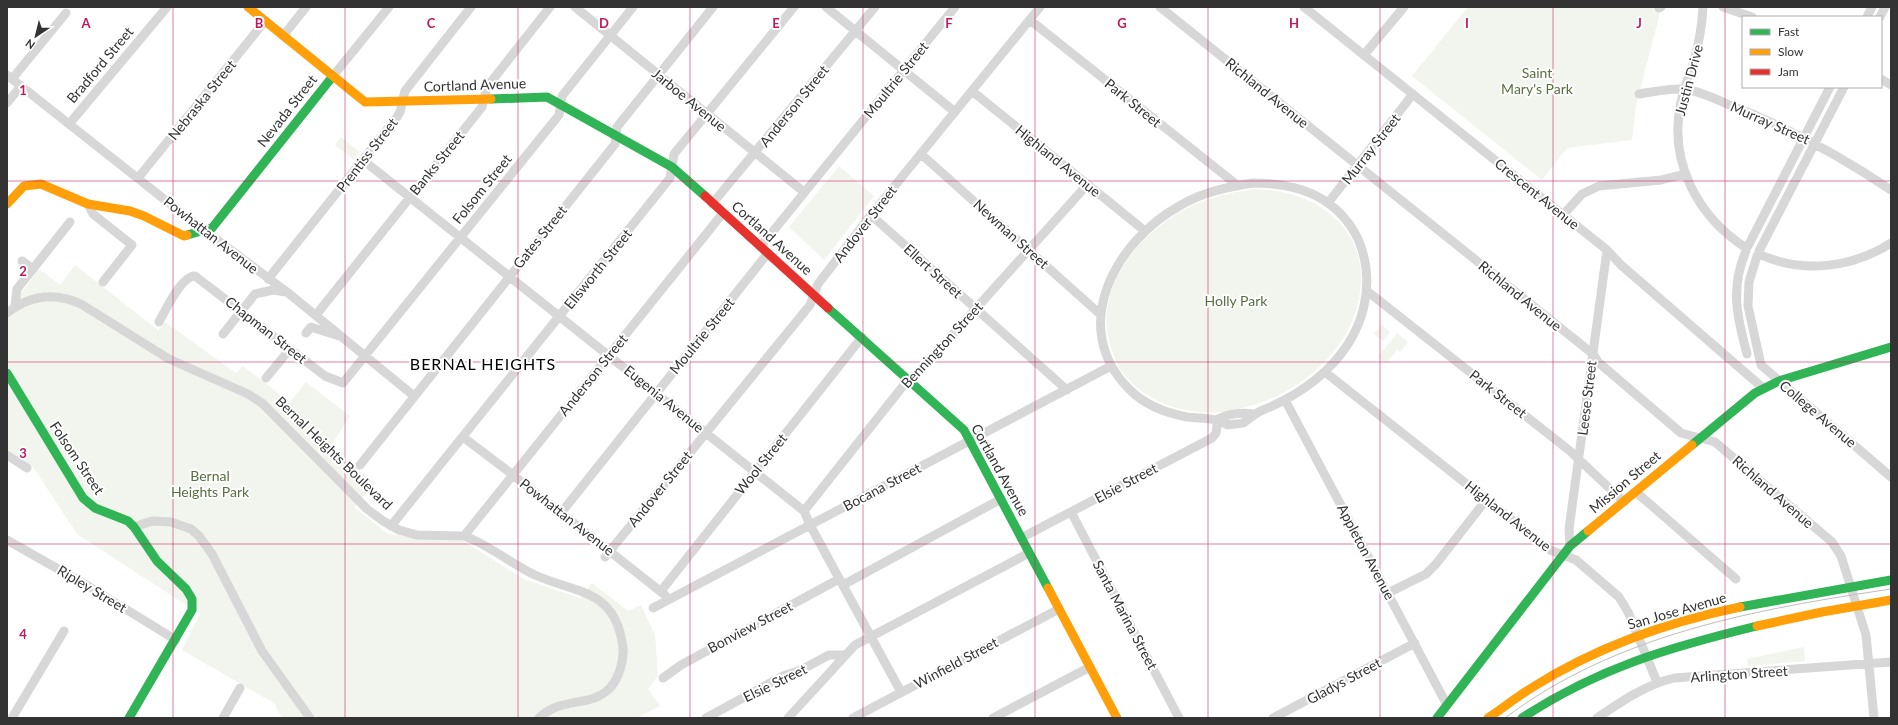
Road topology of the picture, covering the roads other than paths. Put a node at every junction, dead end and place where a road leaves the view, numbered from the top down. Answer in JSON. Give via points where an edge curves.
{"nodes":[{"id":1,"x":167,"y":7,"type":"edge"},
{"id":2,"x":248,"y":7,"type":"edge"},
{"id":3,"x":306,"y":7,"type":"edge"},
{"id":4,"x":389,"y":7,"type":"edge"},
{"id":5,"x":470,"y":7,"type":"edge"},
{"id":6,"x":550,"y":7,"type":"edge"},
{"id":7,"x":575,"y":7,"type":"edge"},
{"id":8,"x":633,"y":7,"type":"edge"},
{"id":9,"x":713,"y":7,"type":"edge"},
{"id":10,"x":794,"y":7,"type":"edge"},
{"id":11,"x":826,"y":7,"type":"edge"},
{"id":12,"x":875,"y":7,"type":"edge"},
{"id":13,"x":955,"y":7,"type":"edge"},
{"id":14,"x":1040,"y":7,"type":"edge"},
{"id":15,"x":1160,"y":7,"type":"edge"},
{"id":16,"x":1304,"y":7,"type":"edge"},
{"id":17,"x":1404,"y":7,"type":"edge"},
{"id":18,"x":1703,"y":7,"type":"edge"},
{"id":19,"x":1723,"y":7,"type":"edge"},
{"id":20,"x":1872,"y":7,"type":"edge"},
{"id":21,"x":1885,"y":7,"type":"edge"},
{"id":22,"x":66,"y":12,"type":"dead end"},
{"id":23,"x":1749,"y":16,"type":"edge"},
{"id":24,"x":1868,"y":16,"type":"edge"},
{"id":25,"x":1880,"y":16,"type":"edge"},
{"id":26,"x":1030,"y":20,"type":"junction"},
{"id":27,"x":265,"y":21,"type":"junction"},
{"id":28,"x":855,"y":31,"type":"junction"},
{"id":29,"x":283,"y":36,"type":"junction"},
{"id":30,"x":610,"y":36,"type":"junction"},
{"id":31,"x":1364,"y":55,"type":"junction"},
{"id":32,"x":904,"y":71,"type":"junction"},
{"id":33,"x":658,"y":74,"type":"junction"},
{"id":34,"x":333,"y":76,"type":"junction"},
{"id":35,"x":10,"y":77,"type":"edge"},
{"id":36,"x":1882,"y":80,"type":"edge"},
{"id":37,"x":1891,"y":85,"type":"edge"},
{"id":38,"x":21,"y":86,"type":"junction"},
{"id":39,"x":1829,"y":88,"type":"edge"},
{"id":40,"x":1843,"y":88,"type":"edge"},
{"id":41,"x":1684,"y":89,"type":"junction"},
{"id":42,"x":972,"y":91,"type":"junction"},
{"id":43,"x":1414,"y":94,"type":"junction"},
{"id":44,"x":1639,"y":94,"type":"dead end"},
{"id":45,"x":484,"y":98,"type":"junction"},
{"id":46,"x":402,"y":101,"type":"junction"},
{"id":47,"x":7,"y":103,"type":"edge"},
{"id":48,"x":561,"y":105,"type":"junction"},
{"id":49,"x":955,"y":112,"type":"junction"},
{"id":50,"x":707,"y":114,"type":"junction"},
{"id":51,"x":70,"y":123,"type":"junction"},
{"id":52,"x":616,"y":135,"type":"junction"},
{"id":53,"x":1804,"y":137,"type":"junction"},
{"id":54,"x":1814,"y":143,"type":"junction"},
{"id":55,"x":755,"y":153,"type":"junction"},
{"id":56,"x":921,"y":154,"type":"junction"},
{"id":57,"x":363,"y":160,"type":"junction"},
{"id":58,"x":1357,"y":165,"type":"junction"},
{"id":59,"x":672,"y":167,"type":"junction"},
{"id":60,"x":1685,"y":174,"type":"junction"},
{"id":61,"x":138,"y":178,"type":"junction"},
{"id":62,"x":1087,"y":185,"type":"junction"},
{"id":63,"x":1237,"y":185,"type":"junction"},
{"id":64,"x":1891,"y":190,"type":"edge"},
{"id":65,"x":804,"y":192,"type":"junction"},
{"id":66,"x":410,"y":198,"type":"junction"},
{"id":67,"x":1328,"y":203,"type":"junction"},
{"id":68,"x":7,"y":204,"type":"edge"},
{"id":69,"x":88,"y":204,"type":"junction"},
{"id":70,"x":712,"y":204,"type":"junction"},
{"id":71,"x":723,"y":213,"type":"junction"},
{"id":72,"x":871,"y":215,"type":"junction"},
{"id":73,"x":1564,"y":215,"type":"junction"},
{"id":74,"x":70,"y":222,"type":"dead end"},
{"id":75,"x":206,"y":231,"type":"junction"},
{"id":76,"x":1145,"y":231,"type":"junction"},
{"id":77,"x":460,"y":238,"type":"junction"},
{"id":78,"x":1891,"y":243,"type":"edge"},
{"id":79,"x":761,"y":246,"type":"junction"},
{"id":80,"x":1747,"y":248,"type":"junction"},
{"id":81,"x":1028,"y":250,"type":"junction"},
{"id":82,"x":1608,"y":250,"type":"junction"},
{"id":83,"x":768,"y":253,"type":"junction"},
{"id":84,"x":1758,"y":254,"type":"junction"},
{"id":85,"x":22,"y":261,"type":"dead end"},
{"id":86,"x":33,"y":269,"type":"junction"},
{"id":87,"x":509,"y":276,"type":"junction"},
{"id":88,"x":268,"y":279,"type":"junction"},
{"id":89,"x":103,"y":282,"type":"dead end"},
{"id":90,"x":1367,"y":291,"type":"junction"},
{"id":91,"x":287,"y":292,"type":"junction"},
{"id":92,"x":814,"y":294,"type":"junction"},
{"id":93,"x":15,"y":306,"type":"junction"},
{"id":94,"x":976,"y":309,"type":"junction"},
{"id":95,"x":241,"y":311,"type":"junction"},
{"id":96,"x":7,"y":313,"type":"edge"},
{"id":97,"x":316,"y":315,"type":"junction"},
{"id":98,"x":1100,"y":315,"type":"junction"},
{"id":99,"x":560,"y":316,"type":"junction"},
{"id":100,"x":159,"y":322,"type":"dead end"},
{"id":101,"x":306,"y":333,"type":"dead end"},
{"id":102,"x":223,"y":334,"type":"dead end"},
{"id":103,"x":344,"y":337,"type":"junction"},
{"id":104,"x":862,"y":337,"type":"junction"},
{"id":105,"x":1756,"y":343,"type":"junction"},
{"id":106,"x":1891,"y":347,"type":"edge"},
{"id":107,"x":290,"y":349,"type":"junction"},
{"id":108,"x":1592,"y":354,"type":"junction"},
{"id":109,"x":1747,"y":354,"type":"junction"},
{"id":110,"x":366,"y":355,"type":"junction"},
{"id":111,"x":609,"y":355,"type":"junction"},
{"id":112,"x":1111,"y":366,"type":"junction"},
{"id":113,"x":1738,"y":366,"type":"junction"},
{"id":114,"x":1325,"y":372,"type":"junction"},
{"id":115,"x":7,"y":373,"type":"edge"},
{"id":116,"x":266,"y":378,"type":"dead end"},
{"id":117,"x":910,"y":381,"type":"junction"},
{"id":118,"x":1779,"y":381,"type":"junction"},
{"id":119,"x":343,"y":383,"type":"joint"},
{"id":120,"x":1763,"y":388,"type":"junction"},
{"id":121,"x":1066,"y":390,"type":"junction"},
{"id":122,"x":656,"y":393,"type":"junction"},
{"id":123,"x":414,"y":396,"type":"junction"},
{"id":124,"x":1285,"y":400,"type":"junction"},
{"id":125,"x":1218,"y":419,"type":"junction"},
{"id":126,"x":705,"y":432,"type":"junction"},
{"id":127,"x":462,"y":437,"type":"junction"},
{"id":128,"x":1699,"y":439,"type":"junction"},
{"id":129,"x":970,"y":440,"type":"junction"},
{"id":130,"x":7,"y":455,"type":"edge"},
{"id":131,"x":1580,"y":460,"type":"junction"},
{"id":132,"x":360,"y":465,"type":"dead end"},
{"id":133,"x":27,"y":468,"type":"dead end"},
{"id":134,"x":754,"y":472,"type":"junction"},
{"id":135,"x":513,"y":475,"type":"junction"},
{"id":136,"x":1891,"y":477,"type":"edge"},
{"id":137,"x":1636,"y":492,"type":"junction"},
{"id":138,"x":1001,"y":499,"type":"junction"},
{"id":139,"x":1486,"y":500,"type":"junction"},
{"id":140,"x":1624,"y":502,"type":"junction"},
{"id":141,"x":804,"y":511,"type":"junction"},
{"id":142,"x":1071,"y":512,"type":"junction"},
{"id":143,"x":561,"y":513,"type":"junction"},
{"id":144,"x":810,"y":525,"type":"junction"},
{"id":145,"x":391,"y":526,"type":"junction"},
{"id":146,"x":134,"y":527,"type":"junction"},
{"id":147,"x":464,"y":536,"type":"junction"},
{"id":148,"x":1021,"y":538,"type":"junction"},
{"id":149,"x":7,"y":540,"type":"edge"},
{"id":150,"x":1570,"y":546,"type":"junction"},
{"id":151,"x":1029,"y":553,"type":"junction"},
{"id":152,"x":608,"y":554,"type":"junction"},
{"id":153,"x":1563,"y":555,"type":"junction"},
{"id":154,"x":1736,"y":579,"type":"dead end"},
{"id":155,"x":1891,"y":580,"type":"edge"},
{"id":156,"x":841,"y":582,"type":"junction"},
{"id":157,"x":660,"y":591,"type":"junction"},
{"id":158,"x":1388,"y":593,"type":"junction"},
{"id":159,"x":670,"y":598,"type":"junction"},
{"id":160,"x":1891,"y":600,"type":"edge"},
{"id":161,"x":653,"y":608,"type":"dead end"},
{"id":162,"x":1059,"y":609,"type":"junction"},
{"id":163,"x":64,"y":631,"type":"dead end"},
{"id":164,"x":870,"y":636,"type":"junction"},
{"id":165,"x":176,"y":640,"type":"junction"},
{"id":166,"x":1415,"y":643,"type":"junction"},
{"id":167,"x":845,"y":655,"type":"junction"},
{"id":168,"x":1891,"y":662,"type":"edge"},
{"id":169,"x":1870,"y":664,"type":"junction"},
{"id":170,"x":1090,"y":667,"type":"junction"},
{"id":171,"x":663,"y":678,"type":"dead end"},
{"id":172,"x":1657,"y":682,"type":"junction"},
{"id":173,"x":240,"y":688,"type":"dead end"},
{"id":174,"x":901,"y":692,"type":"junction"},
{"id":175,"x":1447,"y":705,"type":"junction"},
{"id":176,"x":996,"y":717,"type":"edge"},
{"id":177,"x":1601,"y":717,"type":"edge"},
{"id":178,"x":12,"y":718,"type":"edge"},
{"id":179,"x":129,"y":718,"type":"edge"},
{"id":180,"x":223,"y":718,"type":"edge"},
{"id":181,"x":310,"y":718,"type":"edge"},
{"id":182,"x":539,"y":718,"type":"edge"},
{"id":183,"x":706,"y":718,"type":"edge"},
{"id":184,"x":788,"y":718,"type":"edge"},
{"id":185,"x":853,"y":718,"type":"edge"},
{"id":186,"x":1117,"y":718,"type":"edge"},
{"id":187,"x":1179,"y":718,"type":"edge"},
{"id":188,"x":1273,"y":718,"type":"edge"},
{"id":189,"x":1437,"y":718,"type":"edge"},
{"id":190,"x":1488,"y":718,"type":"edge"},
{"id":191,"x":1522,"y":718,"type":"edge"},
{"id":192,"x":1874,"y":718,"type":"edge"}],
"edges":[{"from":1,"to":51,"type":"street","name":"Bradford Street"},
{"from":2,"to":27,"type":"street","name":"Cortland Avenue"},
{"from":3,"to":29,"type":"street"},
{"from":4,"to":34,"type":"street","name":"Nevada Street"},
{"from":5,"to":46,"type":"street","name":"Prentiss Street","via":[[405,91]]},
{"from":6,"to":45,"type":"street","name":"Banks Street","via":[[487,87]]},
{"from":7,"to":30,"type":"street","name":"Jarboe Avenue"},
{"from":8,"to":30,"type":"street","name":"Folsom Street"},
{"from":9,"to":33,"type":"street","name":"Gates Street"},
{"from":10,"to":50,"type":"street","name":"Ellsworth Street"},
{"from":11,"to":28,"type":"street"},
{"from":12,"to":28,"type":"street","name":"Anderson Street"},
{"from":13,"to":32,"type":"street","name":"Moultrie Street"},
{"from":14,"to":26,"type":"street","name":"Andover Street"},
{"from":15,"to":58,"type":"street","name":"Richland Avenue"},
{"from":16,"to":31,"type":"street","name":"Crescent Avenue"},
{"from":17,"to":31,"type":"street"},
{"from":18,"to":41,"type":"street","name":"Justin Drive","via":[[1697,49]]},
{"from":19,"to":23,"type":"street"},
{"from":20,"to":24,"type":"street"},
{"from":21,"to":25,"type":"street"},
{"from":22,"to":35,"type":"street"},
{"from":26,"to":42,"type":"street","name":"Andover Street"},
{"from":26,"to":63,"type":"street","name":"Park Street"},
{"from":27,"to":29,"type":"street","name":"Cortland Avenue"},
{"from":27,"to":61,"type":"street","name":"Nebraska Street"},
{"from":28,"to":32,"type":"street"},
{"from":28,"to":55,"type":"street","name":"Anderson Street"},
{"from":29,"to":34,"type":"street","name":"Cortland Avenue"},
{"from":30,"to":33,"type":"street","name":"Jarboe Avenue"},
{"from":30,"to":48,"type":"street","name":"Folsom Street","via":[[562,96]]},
{"from":31,"to":43,"type":"street","name":"Crescent Avenue"},
{"from":32,"to":49,"type":"street"},
{"from":32,"to":65,"type":"street","name":"Moultrie Street"},
{"from":33,"to":50,"type":"street","name":"Jarboe Avenue"},
{"from":33,"to":52,"type":"street","name":"Gates Street","via":[[616,126]]},
{"from":34,"to":46,"type":"street","name":"Cortland Avenue","via":[[365,102]]},
{"from":34,"to":75,"type":"street","name":"Nevada Street","via":[[212,228]]},
{"from":35,"to":38,"type":"street","name":"Powhattan Avenue"},
{"from":36,"to":37,"type":"street"},
{"from":38,"to":47,"type":"street"},
{"from":38,"to":51,"type":"street","name":"Powhattan Avenue"},
{"from":39,"to":53,"type":"street"},
{"from":40,"to":54,"type":"street","name":"College Avenue"},
{"from":41,"to":44,"type":"street","name":"Murray Street"},
{"from":41,"to":53,"type":"street","name":"Murray Street","via":[[1747,111]]},
{"from":41,"to":60,"type":"street","name":"Justin Drive","via":[[1677,132]]},
{"from":42,"to":49,"type":"street","name":"Andover Street"},
{"from":42,"to":62,"type":"street","name":"Highland Avenue"},
{"from":43,"to":58,"type":"street","name":"Murray Street"},
{"from":43,"to":73,"type":"street","name":"Crescent Avenue"},
{"from":45,"to":46,"type":"street","name":"Cortland Avenue"},
{"from":45,"to":48,"type":"street","name":"Cortland Avenue","via":[[547,97]]},
{"from":45,"to":66,"type":"street","name":"Banks Street","via":[[482,108]]},
{"from":46,"to":57,"type":"street","name":"Prentiss Street","via":[[397,117]]},
{"from":48,"to":52,"type":"street","name":"Cortland Avenue"},
{"from":48,"to":77,"type":"street","name":"Folsom Street","via":[[559,115]]},
{"from":49,"to":56,"type":"street","name":"Andover Street"},
{"from":50,"to":55,"type":"street","name":"Jarboe Avenue"},
{"from":50,"to":59,"type":"street","name":"Ellsworth Street","via":[[674,154]]},
{"from":51,"to":61,"type":"street","name":"Powhattan Avenue"},
{"from":52,"to":59,"type":"street","name":"Cortland Avenue"},
{"from":52,"to":87,"type":"street","name":"Gates Street","via":[[615,144]]},
{"from":53,"to":54,"type":"street","name":"Murray Street"},
{"from":53,"to":80,"type":"street"},
{"from":54,"to":64,"type":"street","name":"Murray Street"},
{"from":54,"to":84,"type":"street","name":"College Avenue"},
{"from":55,"to":65,"type":"street","name":"Jarboe Avenue"},
{"from":55,"to":70,"type":"street","name":"Anderson Street"},
{"from":56,"to":72,"type":"street","name":"Andover Street"},
{"from":56,"to":81,"type":"street","name":"Newman Street"},
{"from":57,"to":66,"type":"street","name":"Eugenia Avenue"},
{"from":57,"to":88,"type":"street","name":"Prentiss Street"},
{"from":58,"to":67,"type":"street","name":"Murray Street"},
{"from":58,"to":108,"type":"street","name":"Richland Avenue"},
{"from":59,"to":70,"type":"street","name":"Cortland Avenue"},
{"from":59,"to":99,"type":"street","name":"Ellsworth Street","via":[[670,178]]},
{"from":60,"to":73,"type":"street","via":[[1661,180],[1599,186],[1582,194]]},
{"from":60,"to":80,"type":"street","name":"Justin Drive","via":[[1709,217],[1732,239]]},
{"from":61,"to":75,"type":"street","name":"Powhattan Avenue"},
{"from":62,"to":76,"type":"street","name":"Highland Avenue"},
{"from":62,"to":81,"type":"street","name":"Bennington Street"},
{"from":63,"to":67,"type":"street","via":[[1285,185],[1301,189]]},
{"from":63,"to":76,"type":"street","via":[[1206,193],[1180,205]]},
{"from":65,"to":79,"type":"street","name":"Moultrie Street"},
{"from":66,"to":77,"type":"street","name":"Eugenia Avenue"},
{"from":66,"to":97,"type":"street","name":"Banks Street"},
{"from":67,"to":90,"type":"street","via":[[1348,223],[1356,236],[1366,262]]},
{"from":68,"to":69,"type":"street","via":[[24,186],[41,184]]},
{"from":69,"to":75,"type":"street","via":[[130,211],[184,236]]},
{"from":69,"to":89,"type":"street","via":[[93,214],[132,245]]},
{"from":70,"to":71,"type":"street","name":"Cortland Avenue"},
{"from":71,"to":79,"type":"street","name":"Cortland Avenue"},
{"from":71,"to":111,"type":"street","name":"Anderson Street"},
{"from":72,"to":92,"type":"street","name":"Andover Street","via":[[818,284]]},
{"from":72,"to":94,"type":"street","name":"Ellert Street"},
{"from":73,"to":82,"type":"street","name":"Crescent Avenue"},
{"from":74,"to":86,"type":"street"},
{"from":75,"to":88,"type":"street","name":"Powhattan Avenue"},
{"from":76,"to":98,"type":"street","via":[[1118,262],[1107,286]]},
{"from":77,"to":87,"type":"street","name":"Eugenia Avenue"},
{"from":77,"to":110,"type":"street","name":"Folsom Street"},
{"from":78,"to":84,"type":"street","name":"Justin Drive","via":[[1864,258],[1832,265],[1797,265]]},
{"from":79,"to":83,"type":"street","name":"Cortland Avenue"},
{"from":80,"to":84,"type":"street","name":"Justin Drive","via":[[1751,255]]},
{"from":80,"to":109,"type":"street","via":[[1740,267],[1736,294],[1738,319]]},
{"from":81,"to":94,"type":"street","name":"Bennington Street"},
{"from":81,"to":98,"type":"street","name":"Newman Street"},
{"from":82,"to":108,"type":"street","name":"Leese Street"},
{"from":82,"to":113,"type":"street","name":"Crescent Avenue","via":[[1621,265]]},
{"from":83,"to":92,"type":"street","name":"Cortland Avenue"},
{"from":83,"to":122,"type":"street","name":"Moultrie Street"},
{"from":84,"to":105,"type":"street","name":"College Avenue","via":[[1751,270],[1748,294]]},
{"from":85,"to":86,"type":"street"},
{"from":86,"to":93,"type":"street","via":[[17,289]]},
{"from":87,"to":99,"type":"street","name":"Eugenia Avenue"},
{"from":87,"to":123,"type":"street","name":"Gates Street"},
{"from":88,"to":91,"type":"street","name":"Powhattan Avenue"},
{"from":90,"to":114,"type":"street","via":[[1365,306],[1355,333],[1341,355]]},
{"from":90,"to":131,"type":"street","name":"Park Street"},
{"from":91,"to":95,"type":"street","via":[[259,292]]},
{"from":91,"to":97,"type":"street","name":"Powhattan Avenue"},
{"from":92,"to":104,"type":"street","name":"Cortland Avenue"},
{"from":92,"to":126,"type":"street","name":"Andover Street","via":[[810,305]]},
{"from":93,"to":96,"type":"street","name":"Bernal Heights Boulevard"},
{"from":93,"to":145,"type":"street","name":"Bernal Heights Boulevard","via":[[28,299],[46,296],[73,301],[169,358],[255,398],[275,414],[367,508]]},
{"from":94,"to":117,"type":"street","name":"Bennington Street"},
{"from":94,"to":121,"type":"street","name":"Ellert Street"},
{"from":95,"to":100,"type":"street","name":"Chapman Street","via":[[199,278],[191,276],[173,296]]},
{"from":95,"to":102,"type":"street"},
{"from":95,"to":107,"type":"street","name":"Chapman Street"},
{"from":97,"to":103,"type":"street","name":"Powhattan Avenue"},
{"from":98,"to":112,"type":"street","via":[[1102,341]]},
{"from":99,"to":111,"type":"street","name":"Eugenia Avenue"},
{"from":99,"to":127,"type":"street","name":"Ellsworth Street"},
{"from":101,"to":103,"type":"street","via":[[311,327]]},
{"from":103,"to":110,"type":"street","name":"Powhattan Avenue"},
{"from":104,"to":117,"type":"street","name":"Cortland Avenue"},
{"from":104,"to":134,"type":"street","name":"Wool Street"},
{"from":105,"to":109,"type":"street"},
{"from":105,"to":118,"type":"street","name":"College Avenue","via":[[1761,365]]},
{"from":106,"to":118,"type":"street","name":"Mission Street"},
{"from":107,"to":116,"type":"street"},
{"from":107,"to":119,"type":"street","name":"Chapman Street","via":[[325,376]]},
{"from":108,"to":128,"type":"street","name":"Richland Avenue","via":[[1681,433]]},
{"from":108,"to":131,"type":"street","name":"Leese Street"},
{"from":109,"to":113,"type":"street"},
{"from":110,"to":119,"type":"street","name":"Folsom Street"},
{"from":110,"to":123,"type":"street","name":"Powhattan Avenue"},
{"from":111,"to":122,"type":"street","name":"Eugenia Avenue"},
{"from":111,"to":135,"type":"street","name":"Anderson Street"},
{"from":112,"to":121,"type":"street","name":"Bocana Street"},
{"from":112,"to":125,"type":"street","via":[[1131,392],[1158,409],[1187,417]]},
{"from":113,"to":120,"type":"street","name":"Crescent Avenue"},
{"from":114,"to":124,"type":"street"},
{"from":114,"to":139,"type":"street","name":"Highland Avenue"},
{"from":115,"to":146,"type":"street","name":"Folsom Street","via":[[84,498],[95,508],[128,521]]},
{"from":117,"to":129,"type":"street","name":"Cortland Avenue","via":[[961,426]]},
{"from":117,"to":141,"type":"street","name":"Bennington Street","via":[[903,386]]},
{"from":118,"to":120,"type":"street","name":"Mission Street"},
{"from":118,"to":136,"type":"street","name":"College Avenue"},
{"from":120,"to":128,"type":"street","name":"Mission Street"},
{"from":121,"to":129,"type":"street","name":"Bocana Street"},
{"from":122,"to":126,"type":"street","name":"Eugenia Avenue"},
{"from":122,"to":143,"type":"street","name":"Moultrie Street"},
{"from":123,"to":132,"type":"street","name":"Gates Street"},
{"from":124,"to":125,"type":"street","via":[[1254,414],[1241,412]]},
{"from":124,"to":158,"type":"street","name":"Appleton Avenue"},
{"from":125,"to":142,"type":"street","name":"Elsie Street","via":[[1216,433],[1212,438]]},
{"from":126,"to":134,"type":"street","name":"Eugenia Avenue"},
{"from":126,"to":152,"type":"street","name":"Andover Street"},
{"from":127,"to":135,"type":"street","name":"Powhattan Avenue"},
{"from":127,"to":145,"type":"street","name":"Ellsworth Street"},
{"from":128,"to":137,"type":"street","name":"Mission Street"},
{"from":128,"to":169,"type":"street","name":"Richland Avenue","via":[[1715,442],[1832,542],[1842,557],[1865,632]]},
{"from":129,"to":138,"type":"street","name":"Cortland Avenue"},
{"from":129,"to":144,"type":"street","name":"Bocana Street"},
{"from":130,"to":133,"type":"street"},
{"from":131,"to":140,"type":"street","name":"Park Street"},
{"from":131,"to":150,"type":"street","name":"Leese Street","via":[[1569,528]]},
{"from":134,"to":141,"type":"street","name":"Eugenia Avenue"},
{"from":134,"to":157,"type":"street","name":"Wool Street"},
{"from":135,"to":143,"type":"street","name":"Powhattan Avenue"},
{"from":135,"to":147,"type":"street","name":"Anderson Street"},
{"from":137,"to":140,"type":"street","name":"Mission Street"},
{"from":137,"to":154,"type":"street"},
{"from":138,"to":148,"type":"street","name":"Cortland Avenue"},
{"from":138,"to":156,"type":"street","name":"Bonview Street"},
{"from":139,"to":153,"type":"street","name":"Highland Avenue","via":[[1550,550]]},
{"from":139,"to":158,"type":"street","via":[[1426,574]]},
{"from":140,"to":150,"type":"street","name":"Mission Street"},
{"from":141,"to":144,"type":"street","name":"Eugenia Avenue"},
{"from":142,"to":148,"type":"street","name":"Elsie Street"},
{"from":142,"to":187,"type":"street","name":"Santa Marina Street"},
{"from":143,"to":152,"type":"street","name":"Powhattan Avenue"},
{"from":144,"to":156,"type":"street","name":"Eugenia Avenue"},
{"from":144,"to":159,"type":"street","name":"Bocana Street"},
{"from":145,"to":147,"type":"street","name":"Bernal Heights Boulevard","via":[[416,535]]},
{"from":146,"to":165,"type":"street","name":"Folsom Street","via":[[157,561],[186,589],[192,599],[192,610]]},
{"from":146,"to":181,"type":"street","via":[[152,521],[171,522],[191,529],[199,536],[212,554],[262,651]]},
{"from":147,"to":182,"type":"street","name":"Bernal Heights Boulevard","via":[[484,544],[535,575],[594,596],[614,617],[621,636],[623,652],[616,680],[608,690],[596,698],[555,706]]},
{"from":148,"to":151,"type":"street","name":"Cortland Avenue"},
{"from":149,"to":165,"type":"street","name":"Ripley Street"},
{"from":150,"to":153,"type":"street","name":"Mission Street"},
{"from":151,"to":162,"type":"street","name":"Cortland Avenue"},
{"from":151,"to":164,"type":"street"},
{"from":152,"to":157,"type":"street","name":"Powhattan Avenue"},
{"from":153,"to":172,"type":"street","name":"Highland Avenue","via":[[1576,560],[1616,594],[1628,612]]},
{"from":153,"to":175,"type":"street","name":"Mission Street"},
{"from":155,"to":190,"type":"street","name":"San Jose Avenue","via":[[1762,603],[1643,634],[1592,654],[1554,674],[1517,696]]},
{"from":156,"to":164,"type":"street","name":"Eugenia Avenue"},
{"from":156,"to":171,"type":"street","name":"Bonview Street","via":[[681,664]]},
{"from":157,"to":159,"type":"street","name":"Powhattan Avenue"},
{"from":158,"to":166,"type":"street","name":"Appleton Avenue"},
{"from":159,"to":161,"type":"street","name":"Bocana Street"},
{"from":160,"to":191,"type":"street","via":[[1775,622],[1658,651],[1582,682]]},
{"from":162,"to":170,"type":"street","name":"Cortland Avenue"},
{"from":162,"to":174,"type":"street","name":"Winfield Street"},
{"from":163,"to":178,"type":"street"},
{"from":164,"to":167,"type":"street"},
{"from":164,"to":174,"type":"street","name":"Eugenia Avenue"},
{"from":165,"to":179,"type":"street","name":"Folsom Street"},
{"from":166,"to":175,"type":"street","name":"Appleton Avenue"},
{"from":166,"to":188,"type":"street","name":"Gladys Street"},
{"from":167,"to":183,"type":"street","name":"Elsie Street","via":[[829,655],[801,670],[783,676]]},
{"from":167,"to":184,"type":"street"},
{"from":168,"to":169,"type":"street","name":"Arlington Street"},
{"from":169,"to":172,"type":"street","name":"Arlington Street","via":[[1674,678]]},
{"from":169,"to":192,"type":"street","name":"Richland Avenue"},
{"from":170,"to":176,"type":"street"},
{"from":170,"to":186,"type":"street","name":"Cortland Avenue"},
{"from":172,"to":177,"type":"street","name":"Arlington Street","via":[[1640,690]]},
{"from":173,"to":180,"type":"street"},
{"from":174,"to":185,"type":"street","name":"Winfield Street"},
{"from":175,"to":189,"type":"street","name":"Mission Street"}]}
